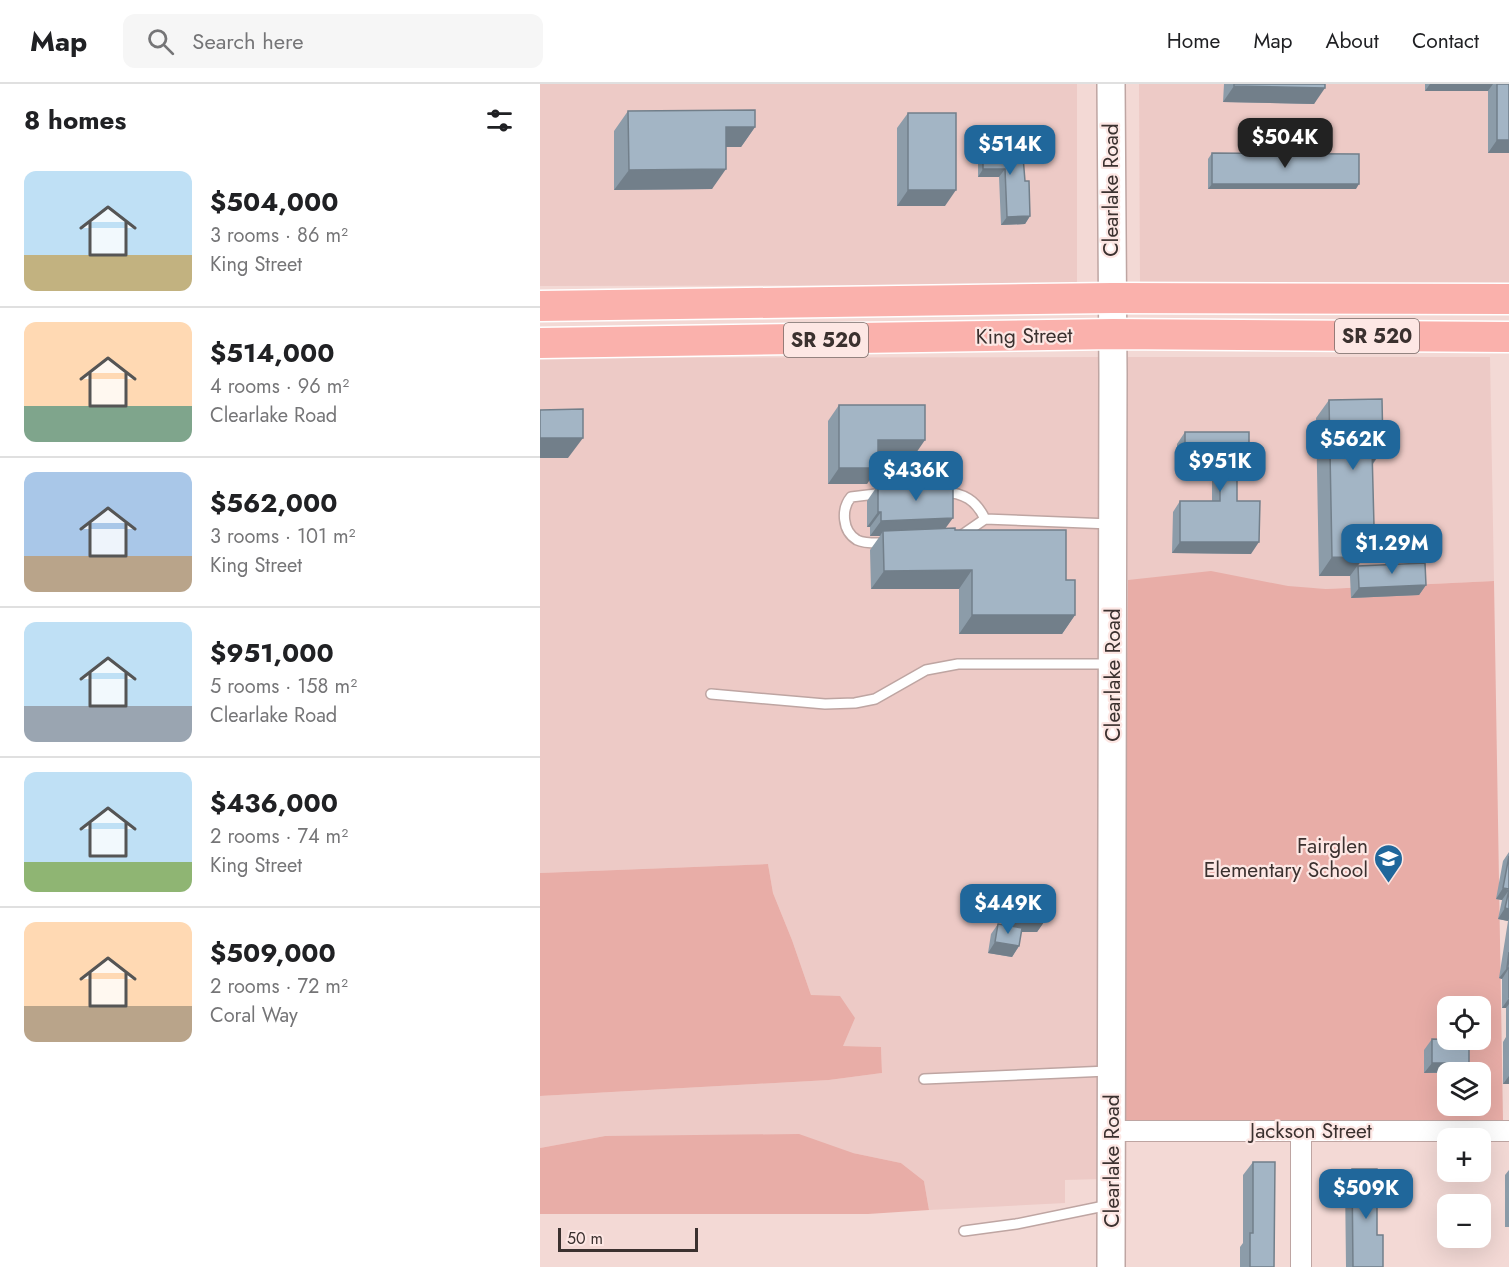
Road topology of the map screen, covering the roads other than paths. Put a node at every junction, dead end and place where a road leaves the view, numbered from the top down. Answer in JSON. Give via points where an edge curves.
{"nodes":[{"id":1,"x":1111,"y":84,"type":"edge"},
{"id":2,"x":1112,"y":298,"type":"junction"},
{"id":3,"x":1509,"y":299,"type":"edge"},
{"id":4,"x":589,"y":305,"type":"junction"},
{"id":5,"x":540,"y":306,"type":"edge"},
{"id":6,"x":1113,"y":334,"type":"junction"},
{"id":7,"x":1509,"y":337,"type":"edge"},
{"id":8,"x":590,"y":342,"type":"junction"},
{"id":9,"x":540,"y":343,"type":"edge"},
{"id":10,"x":932,"y":492,"type":"edge"},
{"id":11,"x":898,"y":493,"type":"edge"},
{"id":12,"x":985,"y":519,"type":"junction"},
{"id":13,"x":1113,"y":524,"type":"junction"},
{"id":14,"x":948,"y":540,"type":"edge"},
{"id":15,"x":891,"y":543,"type":"edge"},
{"id":16,"x":1113,"y":664,"type":"junction"},
{"id":17,"x":711,"y":694,"type":"dead end"},
{"id":18,"x":1112,"y":1071,"type":"junction"},
{"id":19,"x":924,"y":1079,"type":"dead end"},
{"id":20,"x":1112,"y":1131,"type":"junction"},
{"id":21,"x":1301,"y":1131,"type":"junction"},
{"id":22,"x":1509,"y":1131,"type":"edge"},
{"id":23,"x":1112,"y":1205,"type":"junction"},
{"id":24,"x":964,"y":1231,"type":"dead end"},
{"id":25,"x":1111,"y":1267,"type":"edge"},
{"id":26,"x":1301,"y":1267,"type":"edge"}],
"edges":[{"from":1,"to":2,"type":"street","name":"Clearlake Road"},
{"from":2,"to":3,"type":"main road","name":"King Street","number":"SR 520"},
{"from":2,"to":4,"type":"main road","name":"King Street","number":"SR 520"},
{"from":2,"to":6,"type":"street","name":"Clearlake Road"},
{"from":4,"to":5,"type":"main road","name":"King Street","number":"SR 520"},
{"from":4,"to":8,"type":"main road"},
{"from":6,"to":7,"type":"main road","name":"King Street","number":"SR 520"},
{"from":6,"to":8,"type":"main road","name":"King Street","number":"SR 520"},
{"from":6,"to":13,"type":"street","name":"Clearlake Road"},
{"from":8,"to":9,"type":"main road","name":"King Street","number":"SR 520"},
{"from":10,"to":12,"type":"lane","via":[[968,497]]},
{"from":11,"to":15,"type":"lane","via":[[858,495],[851,497],[844,508],[845,523],[857,540]]},
{"from":12,"to":13,"type":"lane"},
{"from":12,"to":14,"type":"lane"},
{"from":13,"to":16,"type":"street","name":"Clearlake Road"},
{"from":16,"to":17,"type":"lane","via":[[943,665],[926,670],[876,699],[855,703]]},
{"from":16,"to":18,"type":"street","name":"Clearlake Road"},
{"from":18,"to":19,"type":"lane"},
{"from":18,"to":20,"type":"street","name":"Clearlake Road"},
{"from":20,"to":21,"type":"street","name":"Jackson Street"},
{"from":20,"to":23,"type":"street","name":"Clearlake Road"},
{"from":21,"to":22,"type":"street","name":"Jackson Street"},
{"from":21,"to":26,"type":"street"},
{"from":23,"to":24,"type":"lane"},
{"from":23,"to":25,"type":"street","name":"Clearlake Road"}]}
